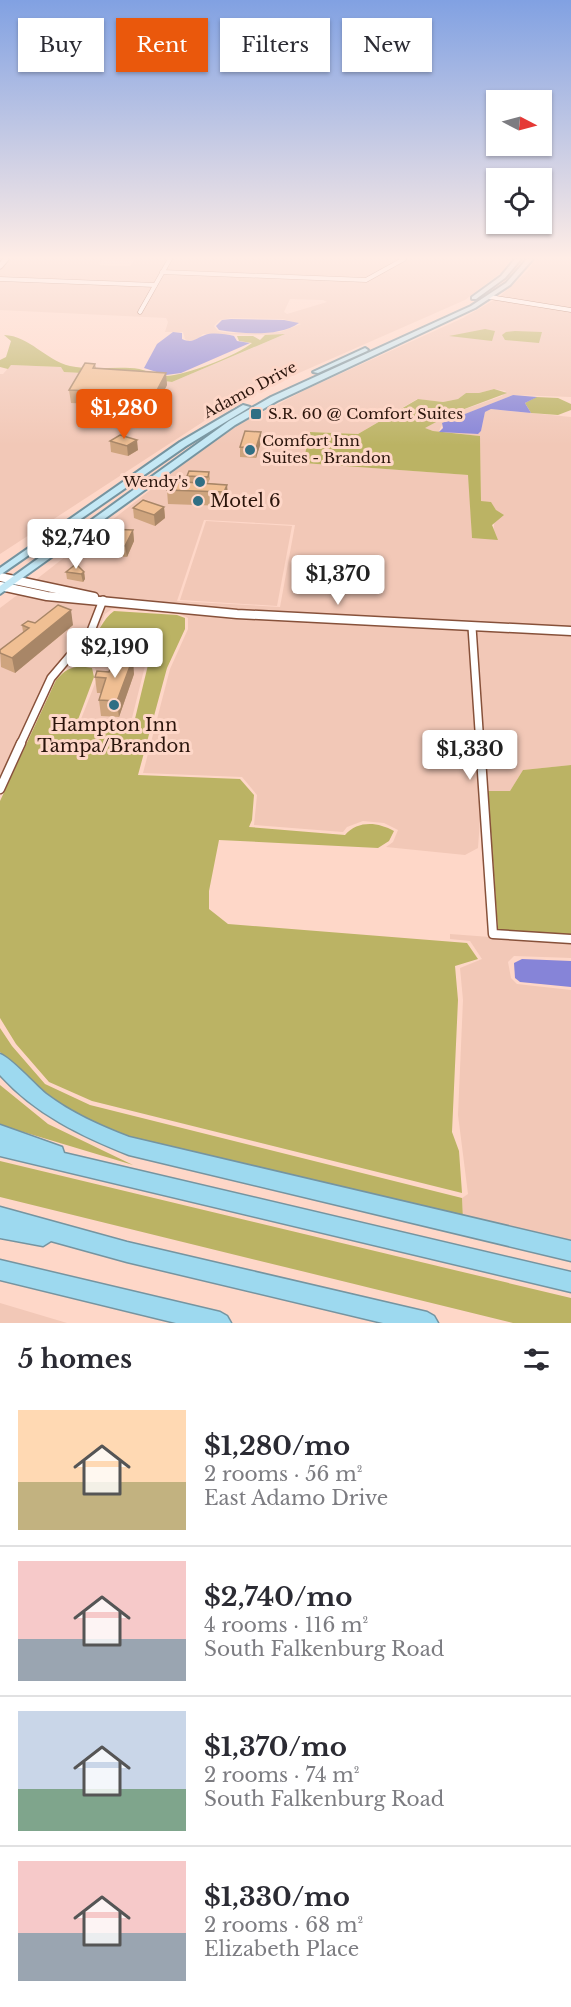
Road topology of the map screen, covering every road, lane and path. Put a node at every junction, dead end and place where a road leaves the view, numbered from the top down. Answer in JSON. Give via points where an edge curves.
{"nodes":[{"id":1,"x":427,"y":321,"type":"edge"},
{"id":2,"x":444,"y":321,"type":"edge"},
{"id":3,"x":404,"y":332,"type":"junction"},
{"id":4,"x":380,"y":343,"type":"junction"},
{"id":5,"x":393,"y":345,"type":"junction"},
{"id":6,"x":373,"y":354,"type":"junction"},
{"id":7,"x":270,"y":398,"type":"junction"},
{"id":8,"x":0,"y":572,"type":"edge"},
{"id":9,"x":0,"y":577,"type":"edge"},
{"id":10,"x":15,"y":580,"type":"junction"},
{"id":11,"x":2,"y":588,"type":"edge"},
{"id":12,"x":103,"y":600,"type":"junction"},
{"id":13,"x":472,"y":627,"type":"junction"},
{"id":14,"x":571,"y":631,"type":"edge"},
{"id":15,"x":0,"y":789,"type":"edge"},
{"id":16,"x":571,"y":939,"type":"edge"},
{"id":17,"x":0,"y":1062,"type":"edge"},
{"id":18,"x":0,"y":1134,"type":"edge"},
{"id":19,"x":0,"y":1147,"type":"edge"},
{"id":20,"x":128,"y":1177,"type":"junction"},
{"id":21,"x":0,"y":1217,"type":"edge"},
{"id":22,"x":0,"y":1228,"type":"edge"},
{"id":23,"x":571,"y":1251,"type":"edge"},
{"id":24,"x":127,"y":1252,"type":"junction"},
{"id":25,"x":0,"y":1270,"type":"edge"},
{"id":26,"x":571,"y":1282,"type":"edge"},
{"id":27,"x":220,"y":1323,"type":"edge"},
{"id":28,"x":427,"y":1323,"type":"edge"}],
"edges":[{"from":1,"to":3,"type":"main road","name":"Adamo Drive"},
{"from":2,"to":5,"type":"main road"},
{"from":3,"to":4,"type":"main road","name":"Adamo Drive"},
{"from":3,"to":5,"type":"main road","via":[[393,340]]},
{"from":4,"to":6,"type":"main road"},
{"from":4,"to":7,"type":"main road","name":"Adamo Drive"},
{"from":5,"to":6,"type":"main road"},
{"from":6,"to":7,"type":"main road"},
{"from":7,"to":8,"type":"main road","name":"Adamo Drive","via":[[183,444]]},
{"from":7,"to":10,"type":"main road"},
{"from":9,"to":10,"type":"street"},
{"from":10,"to":11,"type":"main road"},
{"from":10,"to":12,"type":"street"},
{"from":11,"to":12,"type":"street","via":[[70,600]]},
{"from":12,"to":13,"type":"street","via":[[215,612]]},
{"from":12,"to":15,"type":"street","via":[[91,631],[51,678]]},
{"from":13,"to":14,"type":"street"},
{"from":13,"to":16,"type":"street","via":[[493,934]]},
{"from":17,"to":23,"type":"highway","via":[[53,1111],[129,1146]]},
{"from":18,"to":20,"type":"highway"},
{"from":19,"to":20,"type":"highway"},
{"from":20,"to":26,"type":"highway"},
{"from":21,"to":24,"type":"highway"},
{"from":22,"to":24,"type":"highway"},
{"from":24,"to":28,"type":"highway"},
{"from":25,"to":27,"type":"highway"}]}
